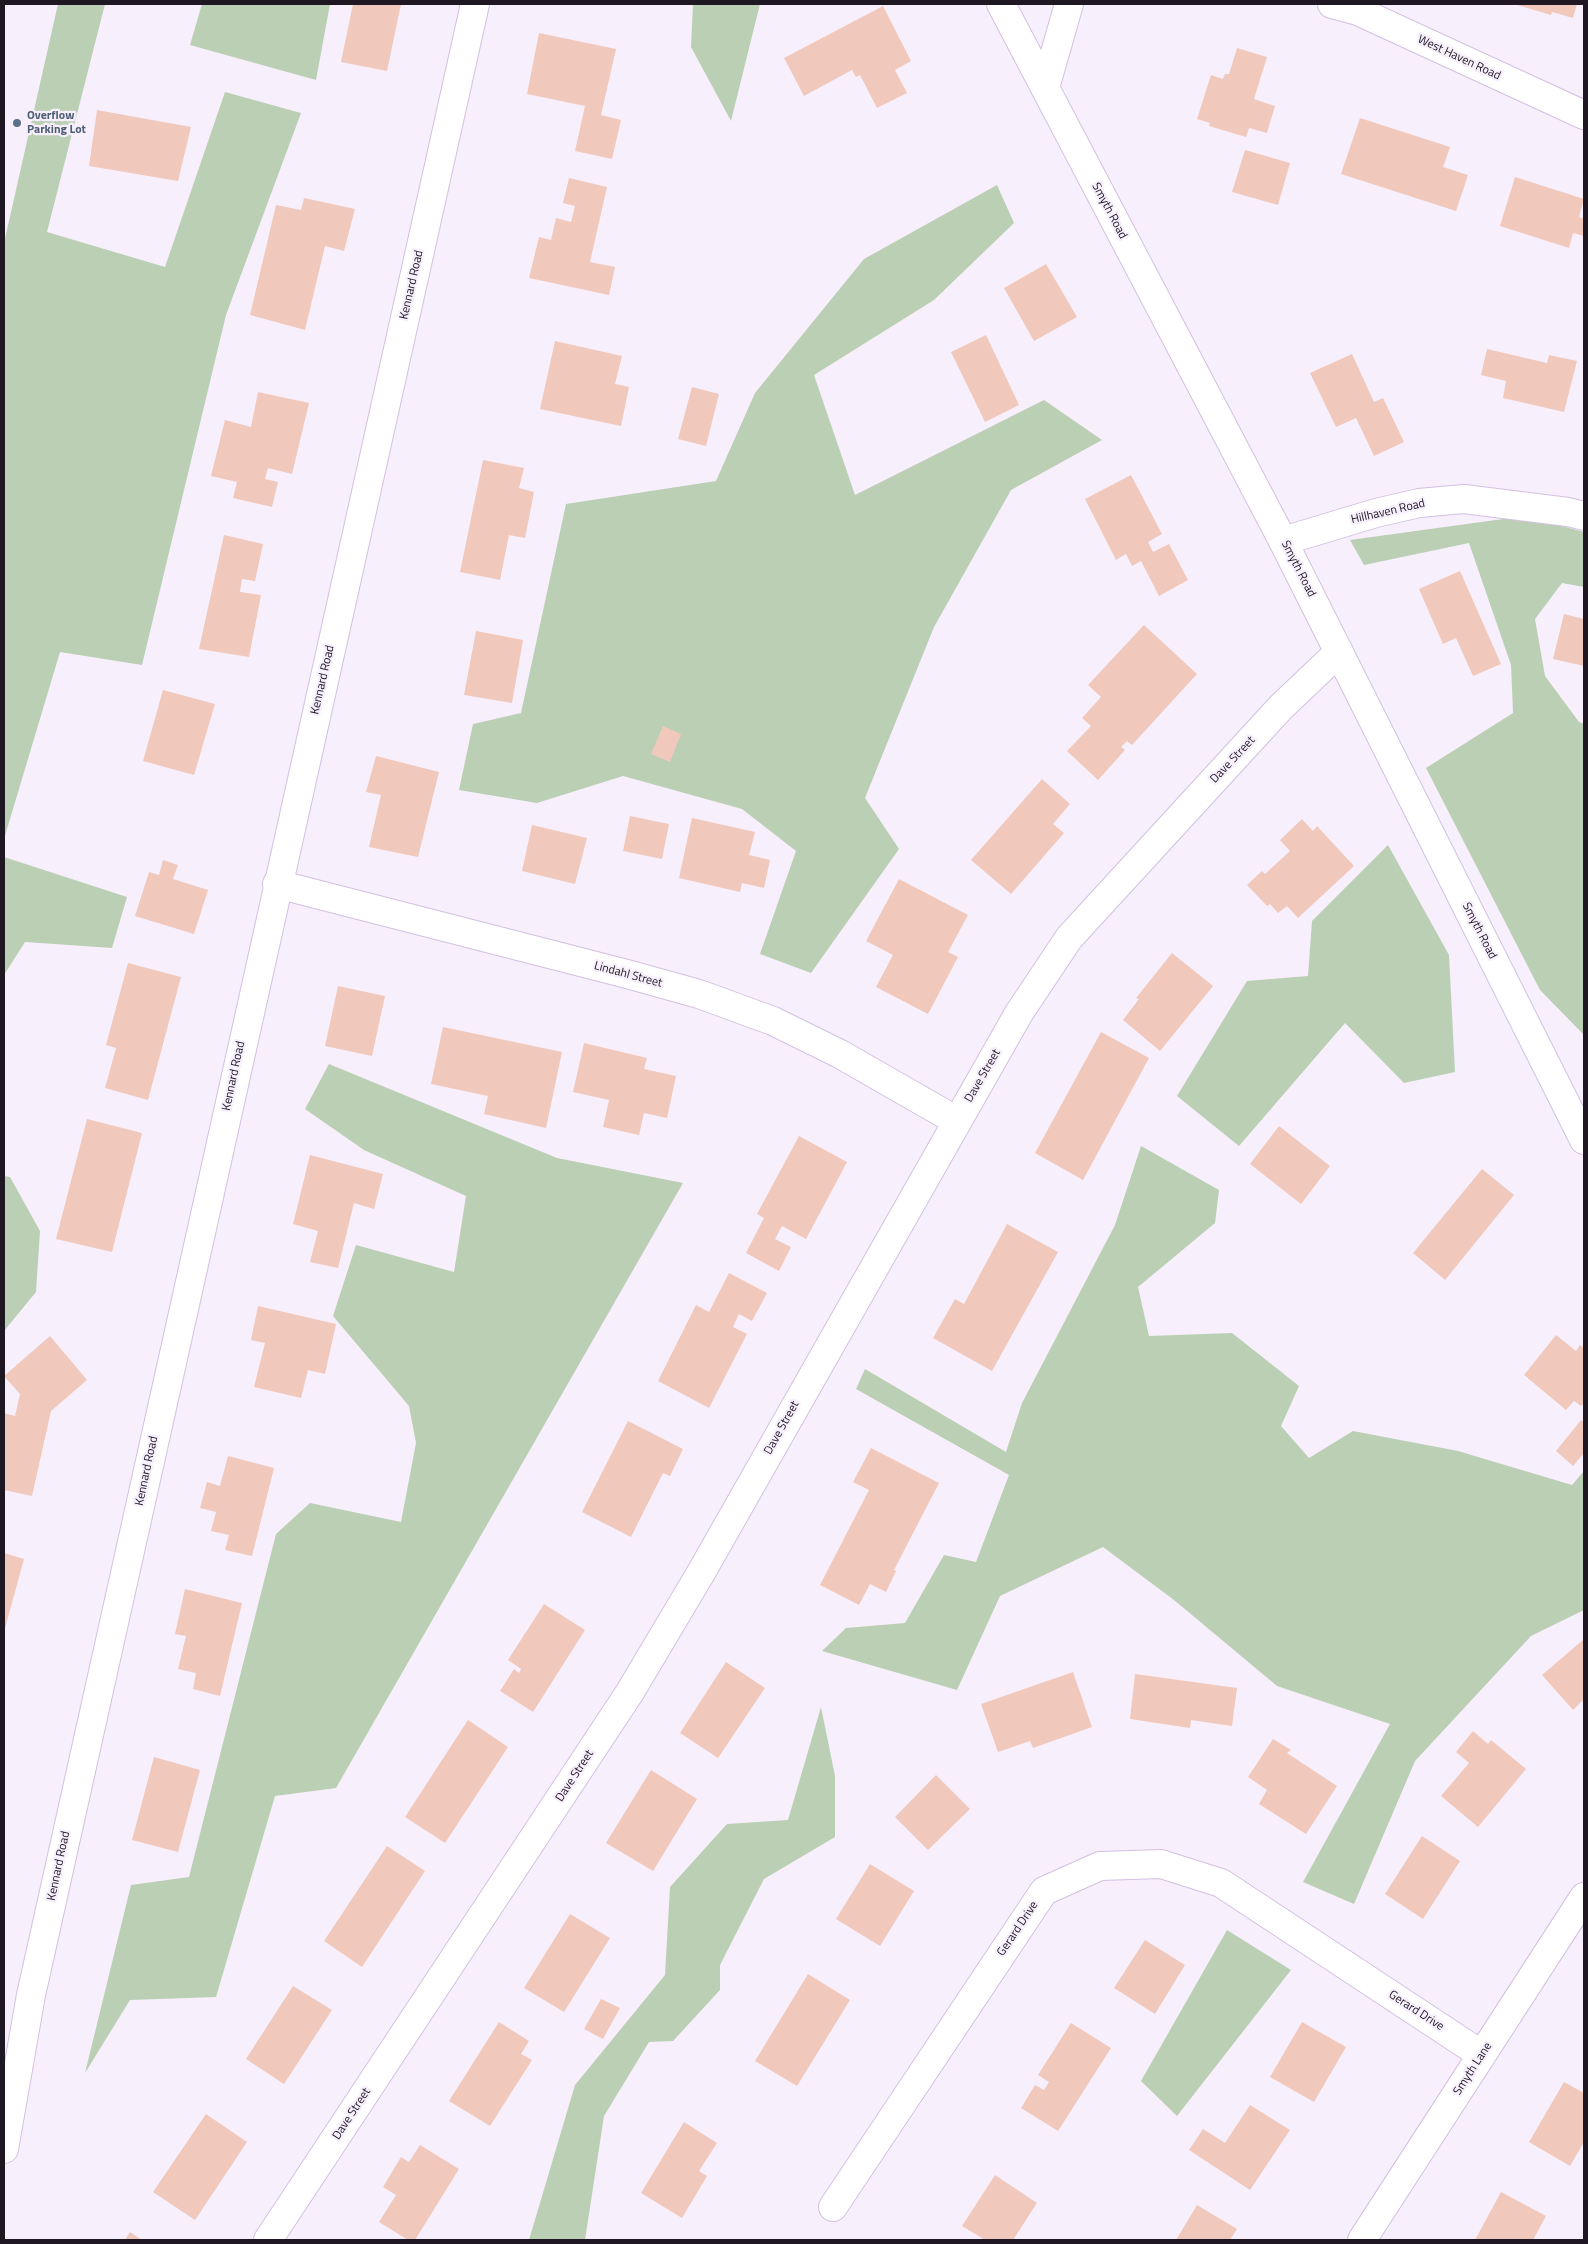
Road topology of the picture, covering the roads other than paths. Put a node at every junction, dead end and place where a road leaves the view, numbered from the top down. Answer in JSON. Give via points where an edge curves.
{"nodes":[{"id":1,"x":474,"y":4,"type":"edge"},
{"id":2,"x":1001,"y":4,"type":"edge"},
{"id":3,"x":1069,"y":4,"type":"edge"},
{"id":4,"x":1332,"y":4,"type":"edge"},
{"id":5,"x":1044,"y":88,"type":"junction"},
{"id":6,"x":1584,"y":115,"type":"edge"},
{"id":7,"x":1584,"y":516,"type":"edge"},
{"id":8,"x":1284,"y":541,"type":"junction"},
{"id":9,"x":1339,"y":652,"type":"junction"},
{"id":10,"x":277,"y":884,"type":"junction"},
{"id":11,"x":958,"y":1121,"type":"junction"},
{"id":12,"x":1584,"y":1140,"type":"edge"},
{"id":13,"x":1584,"y":1897,"type":"edge"},
{"id":14,"x":1482,"y":2055,"type":"junction"},
{"id":15,"x":4,"y":2149,"type":"edge"},
{"id":16,"x":833,"y":2207,"type":"dead end"},
{"id":17,"x":268,"y":2240,"type":"edge"},
{"id":18,"x":1362,"y":2240,"type":"edge"}],
"edges":[{"from":1,"to":10,"type":"street","name":"Kennard Road"},
{"from":2,"to":5,"type":"street","name":"Smyth Road"},
{"from":3,"to":5,"type":"street"},
{"from":4,"to":6,"type":"street","name":"West Haven Road","via":[[1358,11]]},
{"from":5,"to":8,"type":"street","name":"Smyth Road"},
{"from":7,"to":8,"type":"street","name":"Hillhaven Road","via":[[1464,499],[1410,505]]},
{"from":8,"to":9,"type":"street","name":"Smyth Road"},
{"from":9,"to":11,"type":"street","name":"Dave Street","via":[[1281,708],[1068,938],[1018,1013]]},
{"from":9,"to":12,"type":"street","name":"Smyth Road"},
{"from":10,"to":11,"type":"street","name":"Lindahl Street","via":[[699,994],[773,1021],[840,1054]]},
{"from":10,"to":15,"type":"street","name":"Kennard Road","via":[[31,1995]]},
{"from":11,"to":17,"type":"street","name":"Dave Street","via":[[630,1692]]},
{"from":13,"to":14,"type":"street","name":"Smyth Lane"},
{"from":14,"to":16,"type":"street","name":"Gerard Drive","via":[[1221,1882],[1161,1864],[1100,1866],[1044,1891]]},
{"from":14,"to":18,"type":"street","name":"Smyth Lane"}]}
